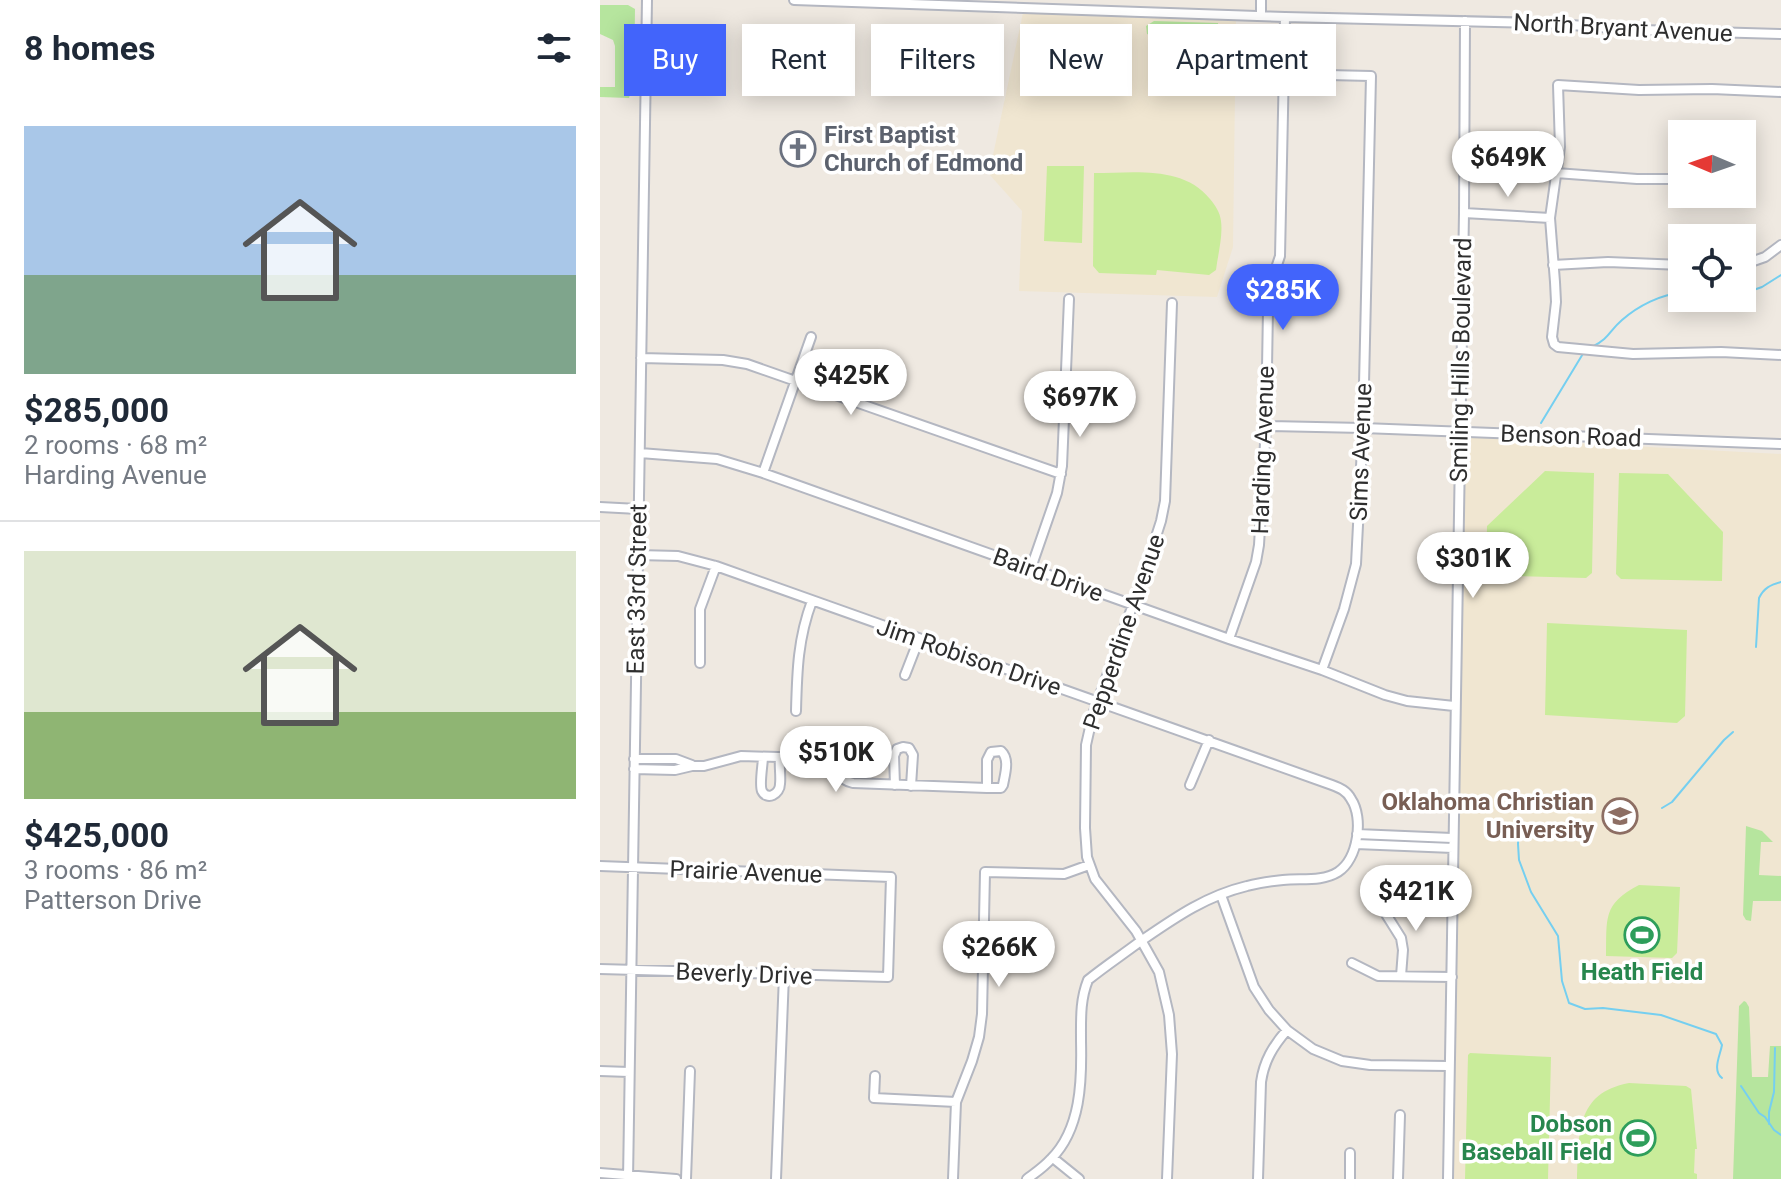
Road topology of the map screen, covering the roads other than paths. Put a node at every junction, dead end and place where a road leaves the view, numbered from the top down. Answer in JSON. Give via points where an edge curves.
{"nodes":[{"id":1,"x":647,"y":0,"type":"edge"},
{"id":2,"x":794,"y":0,"type":"edge"},
{"id":3,"x":1130,"y":0,"type":"edge"},
{"id":4,"x":1261,"y":0,"type":"edge"},
{"id":5,"x":998,"y":4,"type":"edge"},
{"id":6,"x":1130,"y":12,"type":"junction"},
{"id":7,"x":1261,"y":16,"type":"junction"},
{"id":8,"x":1285,"y":17,"type":"junction"},
{"id":9,"x":1465,"y":21,"type":"junction"},
{"id":10,"x":1285,"y":24,"type":"edge"},
{"id":11,"x":1781,"y":34,"type":"edge"},
{"id":12,"x":1336,"y":75,"type":"edge"},
{"id":13,"x":1781,"y":92,"type":"edge"},
{"id":14,"x":1284,"y":96,"type":"edge"},
{"id":15,"x":1556,"y":173,"type":"junction"},
{"id":16,"x":1668,"y":179,"type":"edge"},
{"id":17,"x":1464,"y":213,"type":"junction"},
{"id":18,"x":1550,"y":218,"type":"junction"},
{"id":19,"x":1781,"y":245,"type":"edge"},
{"id":20,"x":1756,"y":260,"type":"edge"},
{"id":21,"x":1668,"y":264,"type":"edge"},
{"id":22,"x":1553,"y":265,"type":"junction"},
{"id":23,"x":1069,"y":299,"type":"dead end"},
{"id":24,"x":1172,"y":303,"type":"dead end"},
{"id":25,"x":811,"y":337,"type":"dead end"},
{"id":26,"x":1781,"y":355,"type":"edge"},
{"id":27,"x":641,"y":358,"type":"junction"},
{"id":28,"x":796,"y":380,"type":"junction"},
{"id":29,"x":1266,"y":426,"type":"junction"},
{"id":30,"x":1363,"y":428,"type":"junction"},
{"id":31,"x":1460,"y":432,"type":"junction"},
{"id":32,"x":1781,"y":444,"type":"edge"},
{"id":33,"x":640,"y":453,"type":"junction"},
{"id":34,"x":763,"y":473,"type":"junction"},
{"id":35,"x":1061,"y":474,"type":"junction"},
{"id":36,"x":600,"y":507,"type":"edge"},
{"id":37,"x":638,"y":509,"type":"junction"},
{"id":38,"x":638,"y":555,"type":"junction"},
{"id":39,"x":716,"y":566,"type":"junction"},
{"id":40,"x":1031,"y":568,"type":"junction"},
{"id":41,"x":812,"y":601,"type":"junction"},
{"id":42,"x":1133,"y":605,"type":"junction"},
{"id":43,"x":919,"y":639,"type":"junction"},
{"id":44,"x":1229,"y":639,"type":"junction"},
{"id":45,"x":700,"y":663,"type":"dead end"},
{"id":46,"x":1322,"y":670,"type":"junction"},
{"id":47,"x":905,"y":675,"type":"dead end"},
{"id":48,"x":1098,"y":702,"type":"junction"},
{"id":49,"x":1454,"y":706,"type":"junction"},
{"id":50,"x":796,"y":711,"type":"dead end"},
{"id":51,"x":1209,"y":740,"type":"junction"},
{"id":52,"x":763,"y":757,"type":"junction"},
{"id":53,"x":780,"y":757,"type":"junction"},
{"id":54,"x":634,"y":759,"type":"junction"},
{"id":55,"x":671,"y":759,"type":"junction"},
{"id":56,"x":692,"y":766,"type":"junction"},
{"id":57,"x":634,"y":769,"type":"junction"},
{"id":58,"x":671,"y":770,"type":"junction"},
{"id":59,"x":895,"y":785,"type":"junction"},
{"id":60,"x":1190,"y":785,"type":"dead end"},
{"id":61,"x":911,"y":786,"type":"junction"},
{"id":62,"x":987,"y":788,"type":"junction"},
{"id":63,"x":1357,"y":834,"type":"junction"},
{"id":64,"x":1452,"y":838,"type":"junction"},
{"id":65,"x":1356,"y":844,"type":"junction"},
{"id":66,"x":1453,"y":848,"type":"junction"},
{"id":67,"x":1089,"y":865,"type":"junction"},
{"id":68,"x":600,"y":866,"type":"edge"},
{"id":69,"x":633,"y":868,"type":"junction"},
{"id":70,"x":1221,"y":895,"type":"junction"},
{"id":71,"x":1379,"y":903,"type":"dead end"},
{"id":72,"x":1142,"y":941,"type":"junction"},
{"id":73,"x":1352,"y":963,"type":"dead end"},
{"id":74,"x":600,"y":969,"type":"edge"},
{"id":75,"x":631,"y":970,"type":"junction"},
{"id":76,"x":784,"y":975,"type":"junction"},
{"id":77,"x":1401,"y":976,"type":"junction"},
{"id":78,"x":888,"y":977,"type":"joint"},
{"id":79,"x":1452,"y":977,"type":"junction"},
{"id":80,"x":1287,"y":1030,"type":"junction"},
{"id":81,"x":1448,"y":1066,"type":"junction"},
{"id":82,"x":600,"y":1071,"type":"edge"},
{"id":83,"x":690,"y":1071,"type":"dead end"},
{"id":84,"x":629,"y":1072,"type":"junction"},
{"id":85,"x":875,"y":1076,"type":"dead end"},
{"id":86,"x":956,"y":1102,"type":"junction"},
{"id":87,"x":1400,"y":1115,"type":"dead end"},
{"id":88,"x":1350,"y":1153,"type":"dead end"},
{"id":89,"x":1053,"y":1158,"type":"junction"},
{"id":90,"x":600,"y":1173,"type":"edge"},
{"id":91,"x":628,"y":1177,"type":"edge"},
{"id":92,"x":676,"y":1179,"type":"edge"},
{"id":93,"x":686,"y":1179,"type":"edge"},
{"id":94,"x":776,"y":1179,"type":"edge"},
{"id":95,"x":953,"y":1179,"type":"edge"},
{"id":96,"x":1027,"y":1179,"type":"edge"},
{"id":97,"x":1079,"y":1179,"type":"edge"},
{"id":98,"x":1167,"y":1179,"type":"edge"},
{"id":99,"x":1258,"y":1179,"type":"edge"},
{"id":100,"x":1350,"y":1179,"type":"edge"},
{"id":101,"x":1398,"y":1179,"type":"edge"},
{"id":102,"x":1448,"y":1179,"type":"edge"}],
"edges":[{"from":1,"to":27,"type":"street","name":"East 33rd Street"},
{"from":2,"to":5,"type":"street","name":"North Bryant Avenue"},
{"from":3,"to":6,"type":"street"},
{"from":4,"to":7,"type":"street"},
{"from":5,"to":6,"type":"street","name":"North Bryant Avenue"},
{"from":6,"to":7,"type":"street","name":"North Bryant Avenue"},
{"from":7,"to":8,"type":"street","name":"North Bryant Avenue"},
{"from":8,"to":9,"type":"street","name":"North Bryant Avenue"},
{"from":8,"to":10,"type":"street","name":"Harding Avenue"},
{"from":9,"to":11,"type":"street","name":"North Bryant Avenue"},
{"from":9,"to":17,"type":"street","name":"Smiling Hills Boulevard"},
{"from":12,"to":30,"type":"street","name":"Sims Avenue","via":[[1371,76]]},
{"from":13,"to":15,"type":"street","via":[[1558,85]]},
{"from":14,"to":29,"type":"street","name":"Harding Avenue","via":[[1280,256],[1268,309]]},
{"from":15,"to":16,"type":"street"},
{"from":15,"to":18,"type":"street"},
{"from":17,"to":18,"type":"street"},
{"from":17,"to":31,"type":"street","name":"Smiling Hills Boulevard"},
{"from":18,"to":22,"type":"street"},
{"from":19,"to":20,"type":"street"},
{"from":21,"to":22,"type":"street"},
{"from":22,"to":26,"type":"street","via":[[1552,337],[1563,349]]},
{"from":23,"to":35,"type":"street"},
{"from":24,"to":42,"type":"street","name":"Pepperdine Avenue","via":[[1165,501]]},
{"from":25,"to":28,"type":"street"},
{"from":27,"to":28,"type":"street","via":[[736,362]]},
{"from":27,"to":33,"type":"street","name":"East 33rd Street"},
{"from":28,"to":34,"type":"street"},
{"from":28,"to":35,"type":"street"},
{"from":29,"to":30,"type":"street","name":"Benson Road"},
{"from":29,"to":44,"type":"street","name":"Harding Avenue","via":[[1259,545]]},
{"from":30,"to":31,"type":"street","name":"Benson Road"},
{"from":30,"to":46,"type":"street","name":"Sims Avenue","via":[[1356,564]]},
{"from":31,"to":32,"type":"street","name":"Benson Road"},
{"from":31,"to":49,"type":"street","name":"Smiling Hills Boulevard"},
{"from":33,"to":34,"type":"street","name":"Baird Drive","via":[[717,459]]},
{"from":33,"to":37,"type":"street","name":"East 33rd Street"},
{"from":34,"to":40,"type":"street","name":"Baird Drive"},
{"from":35,"to":40,"type":"street"},
{"from":36,"to":37,"type":"street"},
{"from":37,"to":38,"type":"street","name":"East 33rd Street"},
{"from":38,"to":39,"type":"street","name":"Jim Robison Drive","via":[[678,556]]},
{"from":38,"to":54,"type":"street","name":"East 33rd Street"},
{"from":39,"to":41,"type":"street","name":"Jim Robison Drive"},
{"from":39,"to":45,"type":"street","via":[[700,609]]},
{"from":40,"to":42,"type":"street","name":"Baird Drive"},
{"from":41,"to":43,"type":"street","name":"Jim Robison Drive"},
{"from":41,"to":50,"type":"street","via":[[798,652]]},
{"from":42,"to":44,"type":"street","name":"Baird Drive"},
{"from":42,"to":48,"type":"street","name":"Pepperdine Avenue"},
{"from":43,"to":47,"type":"street"},
{"from":43,"to":48,"type":"street","name":"Jim Robison Drive"},
{"from":44,"to":46,"type":"street","name":"Baird Drive"},
{"from":46,"to":49,"type":"street","name":"Baird Drive","via":[[1385,695]]},
{"from":48,"to":51,"type":"street","name":"Jim Robison Drive"},
{"from":48,"to":67,"type":"street","name":"Pepperdine Avenue","via":[[1086,745]]},
{"from":49,"to":64,"type":"street","name":"Smiling Hills Boulevard"},
{"from":51,"to":60,"type":"street"},
{"from":51,"to":63,"type":"street","name":"Jim Robison Drive","via":[[1341,789],[1355,806]]},
{"from":52,"to":53,"type":"street"},
{"from":52,"to":53,"type":"street","via":[[761,788],[768,796],[780,787]]},
{"from":52,"to":56,"type":"street"},
{"from":53,"to":59,"type":"street","via":[[821,761],[847,782]]},
{"from":54,"to":55,"type":"street"},
{"from":54,"to":57,"type":"street","name":"East 33rd Street"},
{"from":55,"to":56,"type":"street"},
{"from":55,"to":58,"type":"street"},
{"from":56,"to":58,"type":"street"},
{"from":57,"to":58,"type":"street"},
{"from":57,"to":69,"type":"street","name":"East 33rd Street"},
{"from":59,"to":61,"type":"street"},
{"from":59,"to":61,"type":"street","via":[[894,756],[903,747],[913,755]]},
{"from":61,"to":62,"type":"street"},
{"from":62,"to":62,"type":"street","via":[[988,757],[1001,751],[1006,760],[1003,785]]},
{"from":63,"to":64,"type":"street"},
{"from":63,"to":65,"type":"street","name":"Jim Robison Drive"},
{"from":64,"to":66,"type":"street","name":"Smiling Hills Boulevard"},
{"from":65,"to":66,"type":"street"},
{"from":65,"to":70,"type":"street","via":[[1347,864],[1334,874]]},
{"from":66,"to":79,"type":"street","name":"Smiling Hills Boulevard"},
{"from":67,"to":72,"type":"street","name":"Pepperdine Avenue"},
{"from":67,"to":86,"type":"street","via":[[1064,874],[985,872],[982,1014]]},
{"from":68,"to":69,"type":"street","name":"Prairie Avenue"},
{"from":69,"to":75,"type":"street","name":"East 33rd Street"},
{"from":69,"to":78,"type":"street","name":"Prairie Avenue","via":[[891,877]]},
{"from":70,"to":72,"type":"street","via":[[1199,903]]},
{"from":70,"to":80,"type":"street","via":[[1254,987]]},
{"from":71,"to":77,"type":"street","via":[[1401,938]]},
{"from":72,"to":89,"type":"street","via":[[1088,980],[1082,993],[1079,1099]]},
{"from":72,"to":98,"type":"street","name":"Pepperdine Avenue","via":[[1159,972],[1169,1015]]},
{"from":73,"to":77,"type":"street","via":[[1374,975]]},
{"from":74,"to":75,"type":"street","name":"Beverly Drive"},
{"from":75,"to":76,"type":"street","name":"Beverly Drive"},
{"from":75,"to":84,"type":"street","name":"East 33rd Street"},
{"from":76,"to":78,"type":"street","name":"Beverly Drive"},
{"from":76,"to":94,"type":"street"},
{"from":77,"to":79,"type":"street"},
{"from":79,"to":81,"type":"street","name":"Smiling Hills Boulevard"},
{"from":80,"to":81,"type":"street","via":[[1342,1061]]},
{"from":80,"to":99,"type":"street","via":[[1263,1069]]},
{"from":81,"to":102,"type":"street","name":"Smiling Hills Boulevard"},
{"from":82,"to":84,"type":"street"},
{"from":83,"to":93,"type":"street"},
{"from":84,"to":91,"type":"street","name":"East 33rd Street"},
{"from":85,"to":86,"type":"street","via":[[874,1098]]},
{"from":86,"to":95,"type":"street"},
{"from":87,"to":101,"type":"street"},
{"from":88,"to":100,"type":"street"},
{"from":89,"to":96,"type":"street"},
{"from":89,"to":97,"type":"street"},
{"from":90,"to":91,"type":"street"},
{"from":91,"to":92,"type":"street"}]}
